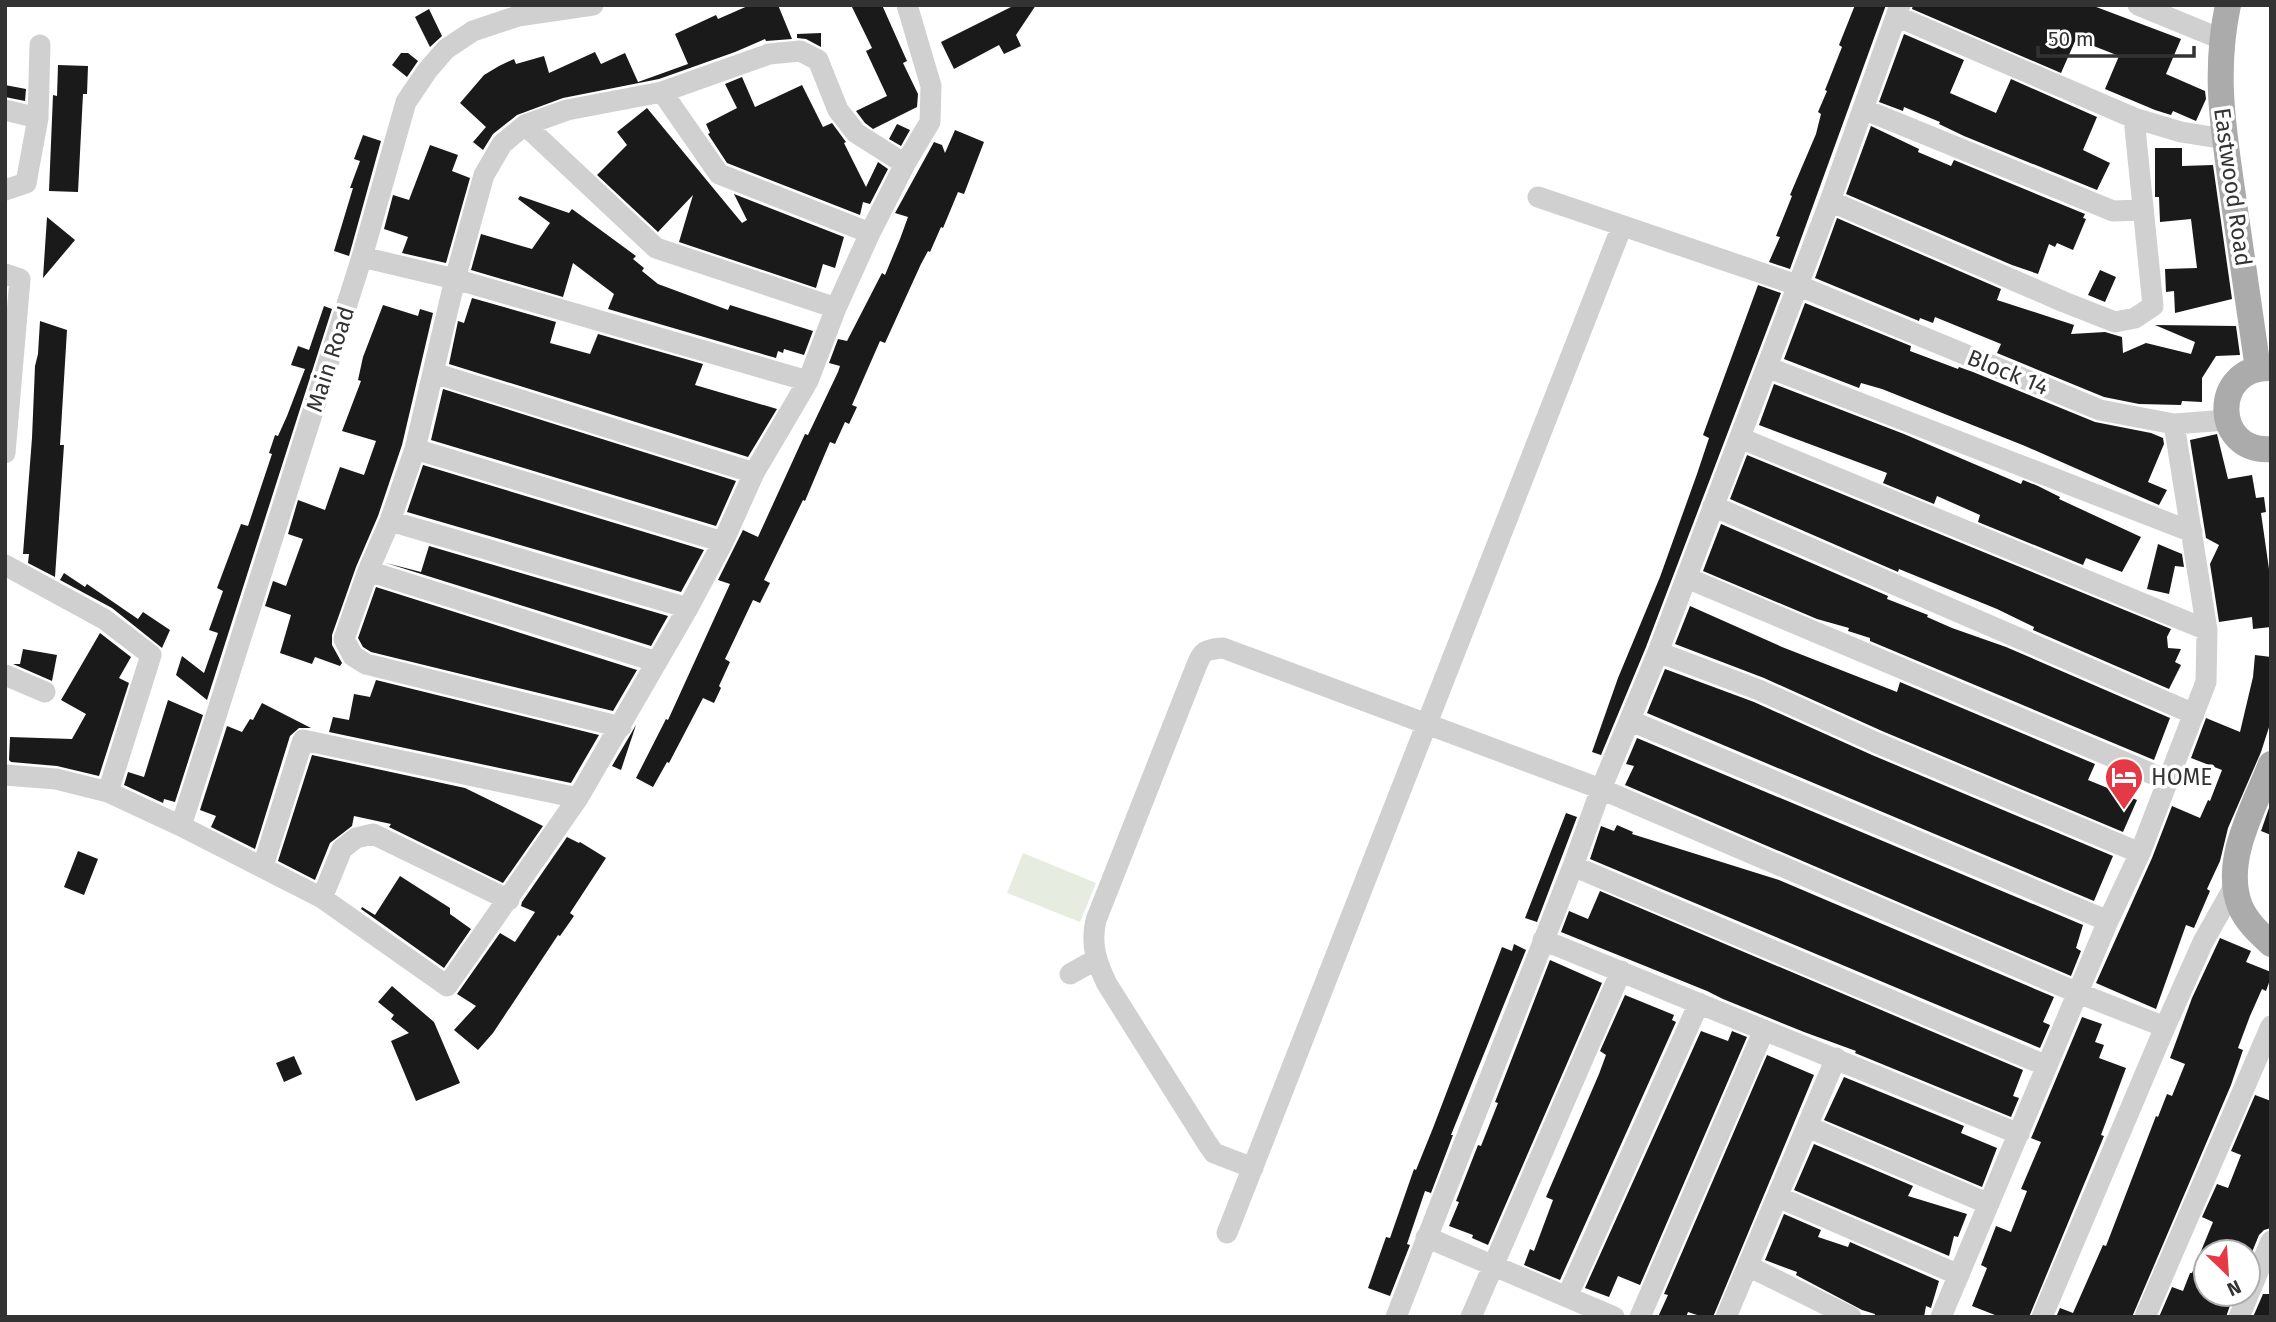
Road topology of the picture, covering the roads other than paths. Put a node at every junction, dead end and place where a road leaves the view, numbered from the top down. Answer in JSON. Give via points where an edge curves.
{"nodes":[{"id":1,"x":593,"y":5,"type":"edge"},
{"id":2,"x":2138,"y":5,"type":"edge"},
{"id":3,"x":2228,"y":5,"type":"edge"},
{"id":4,"x":914,"y":8,"type":"edge"},
{"id":5,"x":1898,"y":11,"type":"edge"},
{"id":6,"x":2221,"y":39,"type":"junction"},
{"id":7,"x":40,"y":45,"type":"dead end"},
{"id":8,"x":662,"y":92,"type":"junction"},
{"id":9,"x":1863,"y":109,"type":"junction"},
{"id":10,"x":5,"y":110,"type":"edge"},
{"id":11,"x":38,"y":118,"type":"junction"},
{"id":12,"x":2134,"y":118,"type":"junction"},
{"id":13,"x":525,"y":125,"type":"junction"},
{"id":14,"x":2225,"y":139,"type":"junction"},
{"id":15,"x":905,"y":164,"type":"junction"},
{"id":16,"x":5,"y":190,"type":"edge"},
{"id":17,"x":1538,"y":197,"type":"dead end"},
{"id":18,"x":1830,"y":201,"type":"junction"},
{"id":19,"x":2142,"y":210,"type":"junction"},
{"id":20,"x":1622,"y":226,"type":"junction"},
{"id":21,"x":870,"y":233,"type":"junction"},
{"id":22,"x":362,"y":257,"type":"junction"},
{"id":23,"x":5,"y":274,"type":"edge"},
{"id":24,"x":455,"y":279,"type":"junction"},
{"id":25,"x":1797,"y":285,"type":"junction"},
{"id":26,"x":836,"y":308,"type":"junction"},
{"id":27,"x":9,"y":354,"type":"edge"},
{"id":28,"x":1767,"y":368,"type":"junction"},
{"id":29,"x":2264,"y":368,"type":"edge"},
{"id":30,"x":434,"y":373,"type":"junction"},
{"id":31,"x":808,"y":381,"type":"junction"},
{"id":32,"x":2227,"y":420,"type":"junction"},
{"id":33,"x":2174,"y":424,"type":"junction"},
{"id":34,"x":6,"y":438,"type":"edge"},
{"id":35,"x":1740,"y":438,"type":"junction"},
{"id":36,"x":415,"y":449,"type":"junction"},
{"id":37,"x":2271,"y":449,"type":"edge"},
{"id":38,"x":5,"y":453,"type":"edge"},
{"id":39,"x":754,"y":473,"type":"junction"},
{"id":40,"x":1713,"y":506,"type":"junction"},
{"id":41,"x":390,"y":521,"type":"junction"},
{"id":42,"x":2192,"y":532,"type":"junction"},
{"id":43,"x":723,"y":542,"type":"junction"},
{"id":44,"x":5,"y":565,"type":"edge"},
{"id":45,"x":368,"y":571,"type":"junction"},
{"id":46,"x":1687,"y":578,"type":"junction"},
{"id":47,"x":688,"y":608,"type":"junction"},
{"id":48,"x":2207,"y":631,"type":"junction"},
{"id":49,"x":1658,"y":652,"type":"junction"},
{"id":50,"x":657,"y":662,"type":"junction"},
{"id":51,"x":5,"y":676,"type":"edge"},
{"id":52,"x":45,"y":692,"type":"dead end"},
{"id":53,"x":2194,"y":713,"type":"junction"},
{"id":54,"x":1631,"y":720,"type":"junction"},
{"id":55,"x":1426,"y":724,"type":"junction"},
{"id":56,"x":621,"y":727,"type":"junction"},
{"id":57,"x":2271,"y":764,"type":"edge"},
{"id":58,"x":5,"y":775,"type":"edge"},
{"id":59,"x":2167,"y":780,"type":"junction"},
{"id":60,"x":1601,"y":789,"type":"junction"},
{"id":61,"x":108,"y":792,"type":"junction"},
{"id":62,"x":578,"y":798,"type":"junction"},
{"id":63,"x":181,"y":826,"type":"junction"},
{"id":64,"x":2140,"y":853,"type":"junction"},
{"id":65,"x":263,"y":866,"type":"junction"},
{"id":66,"x":1573,"y":866,"type":"junction"},
{"id":67,"x":2235,"y":885,"type":"junction"},
{"id":68,"x":322,"y":898,"type":"junction"},
{"id":69,"x":509,"y":900,"type":"junction"},
{"id":70,"x":2108,"y":922,"type":"junction"},
{"id":71,"x":1544,"y":940,"type":"junction"},
{"id":72,"x":2271,"y":944,"type":"edge"},
{"id":73,"x":1095,"y":960,"type":"junction"},
{"id":74,"x":1620,"y":971,"type":"junction"},
{"id":75,"x":1070,"y":974,"type":"dead end"},
{"id":76,"x":2078,"y":993,"type":"junction"},
{"id":77,"x":1699,"y":1003,"type":"junction"},
{"id":78,"x":2165,"y":1027,"type":"junction"},
{"id":79,"x":1764,"y":1030,"type":"junction"},
{"id":80,"x":2269,"y":1035,"type":"edge"},
{"id":81,"x":1836,"y":1058,"type":"junction"},
{"id":82,"x":2047,"y":1066,"type":"junction"},
{"id":83,"x":1808,"y":1127,"type":"junction"},
{"id":84,"x":2019,"y":1134,"type":"junction"},
{"id":85,"x":1252,"y":1168,"type":"junction"},
{"id":86,"x":1778,"y":1197,"type":"junction"},
{"id":87,"x":1989,"y":1204,"type":"junction"},
{"id":88,"x":1227,"y":1233,"type":"dead end"},
{"id":89,"x":1426,"y":1237,"type":"junction"},
{"id":90,"x":2271,"y":1241,"type":"edge"},
{"id":91,"x":1748,"y":1266,"type":"junction"},
{"id":92,"x":1494,"y":1267,"type":"junction"},
{"id":93,"x":1959,"y":1275,"type":"junction"},
{"id":94,"x":1567,"y":1297,"type":"junction"},
{"id":95,"x":1396,"y":1317,"type":"edge"},
{"id":96,"x":1471,"y":1317,"type":"edge"},
{"id":97,"x":1614,"y":1317,"type":"edge"},
{"id":98,"x":1640,"y":1317,"type":"edge"},
{"id":99,"x":1726,"y":1317,"type":"edge"},
{"id":100,"x":1851,"y":1317,"type":"edge"},
{"id":101,"x":1941,"y":1317,"type":"edge"},
{"id":102,"x":2042,"y":1317,"type":"edge"},
{"id":103,"x":2145,"y":1317,"type":"edge"},
{"id":104,"x":2239,"y":1317,"type":"edge"}],
"edges":[{"from":1,"to":22,"type":"street","name":"Main Road","via":[[518,16],[472,31],[446,49],[406,102]]},
{"from":2,"to":6,"type":"street"},
{"from":3,"to":6,"type":"main road","name":"Eastwood Road"},
{"from":4,"to":15,"type":"street","via":[[931,86],[930,122]]},
{"from":5,"to":9,"type":"street"},
{"from":5,"to":12,"type":"street"},
{"from":6,"to":14,"type":"main road","name":"Eastwood Road"},
{"from":7,"to":11,"type":"street"},
{"from":8,"to":13,"type":"street","via":[[567,110]]},
{"from":8,"to":15,"type":"street","via":[[769,54],[800,51],[818,60],[838,110],[856,132]]},
{"from":8,"to":21,"type":"street","via":[[719,174]]},
{"from":9,"to":18,"type":"street"},
{"from":9,"to":19,"type":"street","via":[[2113,211]]},
{"from":10,"to":11,"type":"street"},
{"from":11,"to":16,"type":"street","via":[[26,183]]},
{"from":12,"to":14,"type":"street"},
{"from":12,"to":19,"type":"street"},
{"from":13,"to":24,"type":"street","via":[[502,144],[484,174]]},
{"from":13,"to":26,"type":"street","via":[[656,248]]},
{"from":14,"to":29,"type":"main road","name":"Eastwood Road"},
{"from":15,"to":21,"type":"street"},
{"from":17,"to":20,"type":"street","name":"Block 14"},
{"from":18,"to":19,"type":"street","via":[[2115,322],[2135,318],[2153,306]]},
{"from":18,"to":25,"type":"street"},
{"from":20,"to":25,"type":"street","name":"Block 14"},
{"from":20,"to":55,"type":"street"},
{"from":21,"to":26,"type":"street"},
{"from":22,"to":24,"type":"street"},
{"from":22,"to":63,"type":"street","name":"Main Road"},
{"from":23,"to":27,"type":"street","via":[[20,279]]},
{"from":24,"to":30,"type":"street"},
{"from":24,"to":31,"type":"street"},
{"from":25,"to":28,"type":"street"},
{"from":25,"to":33,"type":"street","name":"Block 14","via":[[2100,410]]},
{"from":26,"to":31,"type":"street"},
{"from":27,"to":34,"type":"street"},
{"from":28,"to":35,"type":"street"},
{"from":28,"to":42,"type":"street"},
{"from":29,"to":32,"type":"main road","via":[[2234,384],[2226,401]]},
{"from":30,"to":36,"type":"street"},
{"from":30,"to":39,"type":"street"},
{"from":31,"to":39,"type":"street"},
{"from":32,"to":33,"type":"street","name":"Block 14"},
{"from":32,"to":37,"type":"main road","via":[[2245,443]]},
{"from":33,"to":42,"type":"street"},
{"from":34,"to":38,"type":"street"},
{"from":35,"to":40,"type":"street"},
{"from":35,"to":48,"type":"street"},
{"from":36,"to":41,"type":"street"},
{"from":36,"to":43,"type":"street"},
{"from":39,"to":43,"type":"street"},
{"from":40,"to":46,"type":"street"},
{"from":40,"to":53,"type":"street"},
{"from":41,"to":45,"type":"street"},
{"from":41,"to":47,"type":"street"},
{"from":42,"to":48,"type":"street"},
{"from":43,"to":47,"type":"street"},
{"from":44,"to":61,"type":"street","via":[[104,619],[151,655]]},
{"from":45,"to":50,"type":"street"},
{"from":45,"to":56,"type":"street","via":[[344,639],[353,656],[366,664]]},
{"from":46,"to":49,"type":"street"},
{"from":46,"to":59,"type":"street"},
{"from":47,"to":50,"type":"street"},
{"from":48,"to":53,"type":"street","via":[[2206,682]]},
{"from":49,"to":54,"type":"street"},
{"from":49,"to":64,"type":"street","via":[[1759,690]]},
{"from":50,"to":56,"type":"street"},
{"from":51,"to":52,"type":"street"},
{"from":53,"to":59,"type":"street"},
{"from":54,"to":60,"type":"street"},
{"from":54,"to":70,"type":"street"},
{"from":55,"to":60,"type":"street"},
{"from":55,"to":73,"type":"street","via":[[1223,648],[1202,653],[1096,920]]},
{"from":55,"to":85,"type":"street"},
{"from":56,"to":62,"type":"street"},
{"from":57,"to":67,"type":"main road","via":[[2239,850]]},
{"from":58,"to":61,"type":"street","via":[[56,779]]},
{"from":59,"to":64,"type":"street"},
{"from":60,"to":66,"type":"street"},
{"from":60,"to":76,"type":"street"},
{"from":61,"to":63,"type":"street"},
{"from":62,"to":65,"type":"street","via":[[303,740]]},
{"from":62,"to":69,"type":"street"},
{"from":63,"to":65,"type":"street"},
{"from":64,"to":70,"type":"street"},
{"from":65,"to":68,"type":"street"},
{"from":66,"to":71,"type":"street"},
{"from":66,"to":82,"type":"street"},
{"from":67,"to":72,"type":"main road","via":[[2240,907]]},
{"from":67,"to":78,"type":"street"},
{"from":68,"to":69,"type":"street","via":[[342,849],[356,838],[373,834]]},
{"from":68,"to":69,"type":"street","via":[[447,986]]},
{"from":70,"to":76,"type":"street"},
{"from":71,"to":74,"type":"street"},
{"from":71,"to":89,"type":"street"},
{"from":73,"to":75,"type":"street"},
{"from":73,"to":85,"type":"street","via":[[1214,1153]]},
{"from":74,"to":77,"type":"street"},
{"from":74,"to":92,"type":"street"},
{"from":76,"to":78,"type":"street"},
{"from":76,"to":82,"type":"street"},
{"from":77,"to":79,"type":"street"},
{"from":77,"to":94,"type":"street"},
{"from":78,"to":102,"type":"street"},
{"from":79,"to":81,"type":"street"},
{"from":79,"to":98,"type":"street"},
{"from":80,"to":103,"type":"street"},
{"from":81,"to":83,"type":"street"},
{"from":81,"to":84,"type":"street"},
{"from":82,"to":84,"type":"street"},
{"from":83,"to":86,"type":"street"},
{"from":83,"to":87,"type":"street"},
{"from":84,"to":87,"type":"street"},
{"from":85,"to":88,"type":"street"},
{"from":86,"to":91,"type":"street"},
{"from":86,"to":93,"type":"street"},
{"from":87,"to":93,"type":"street"},
{"from":89,"to":92,"type":"street"},
{"from":89,"to":95,"type":"street"},
{"from":90,"to":104,"type":"street"},
{"from":91,"to":99,"type":"street"},
{"from":91,"to":100,"type":"street"},
{"from":92,"to":94,"type":"street"},
{"from":92,"to":96,"type":"street"},
{"from":93,"to":101,"type":"street"},
{"from":94,"to":97,"type":"street"}]}
